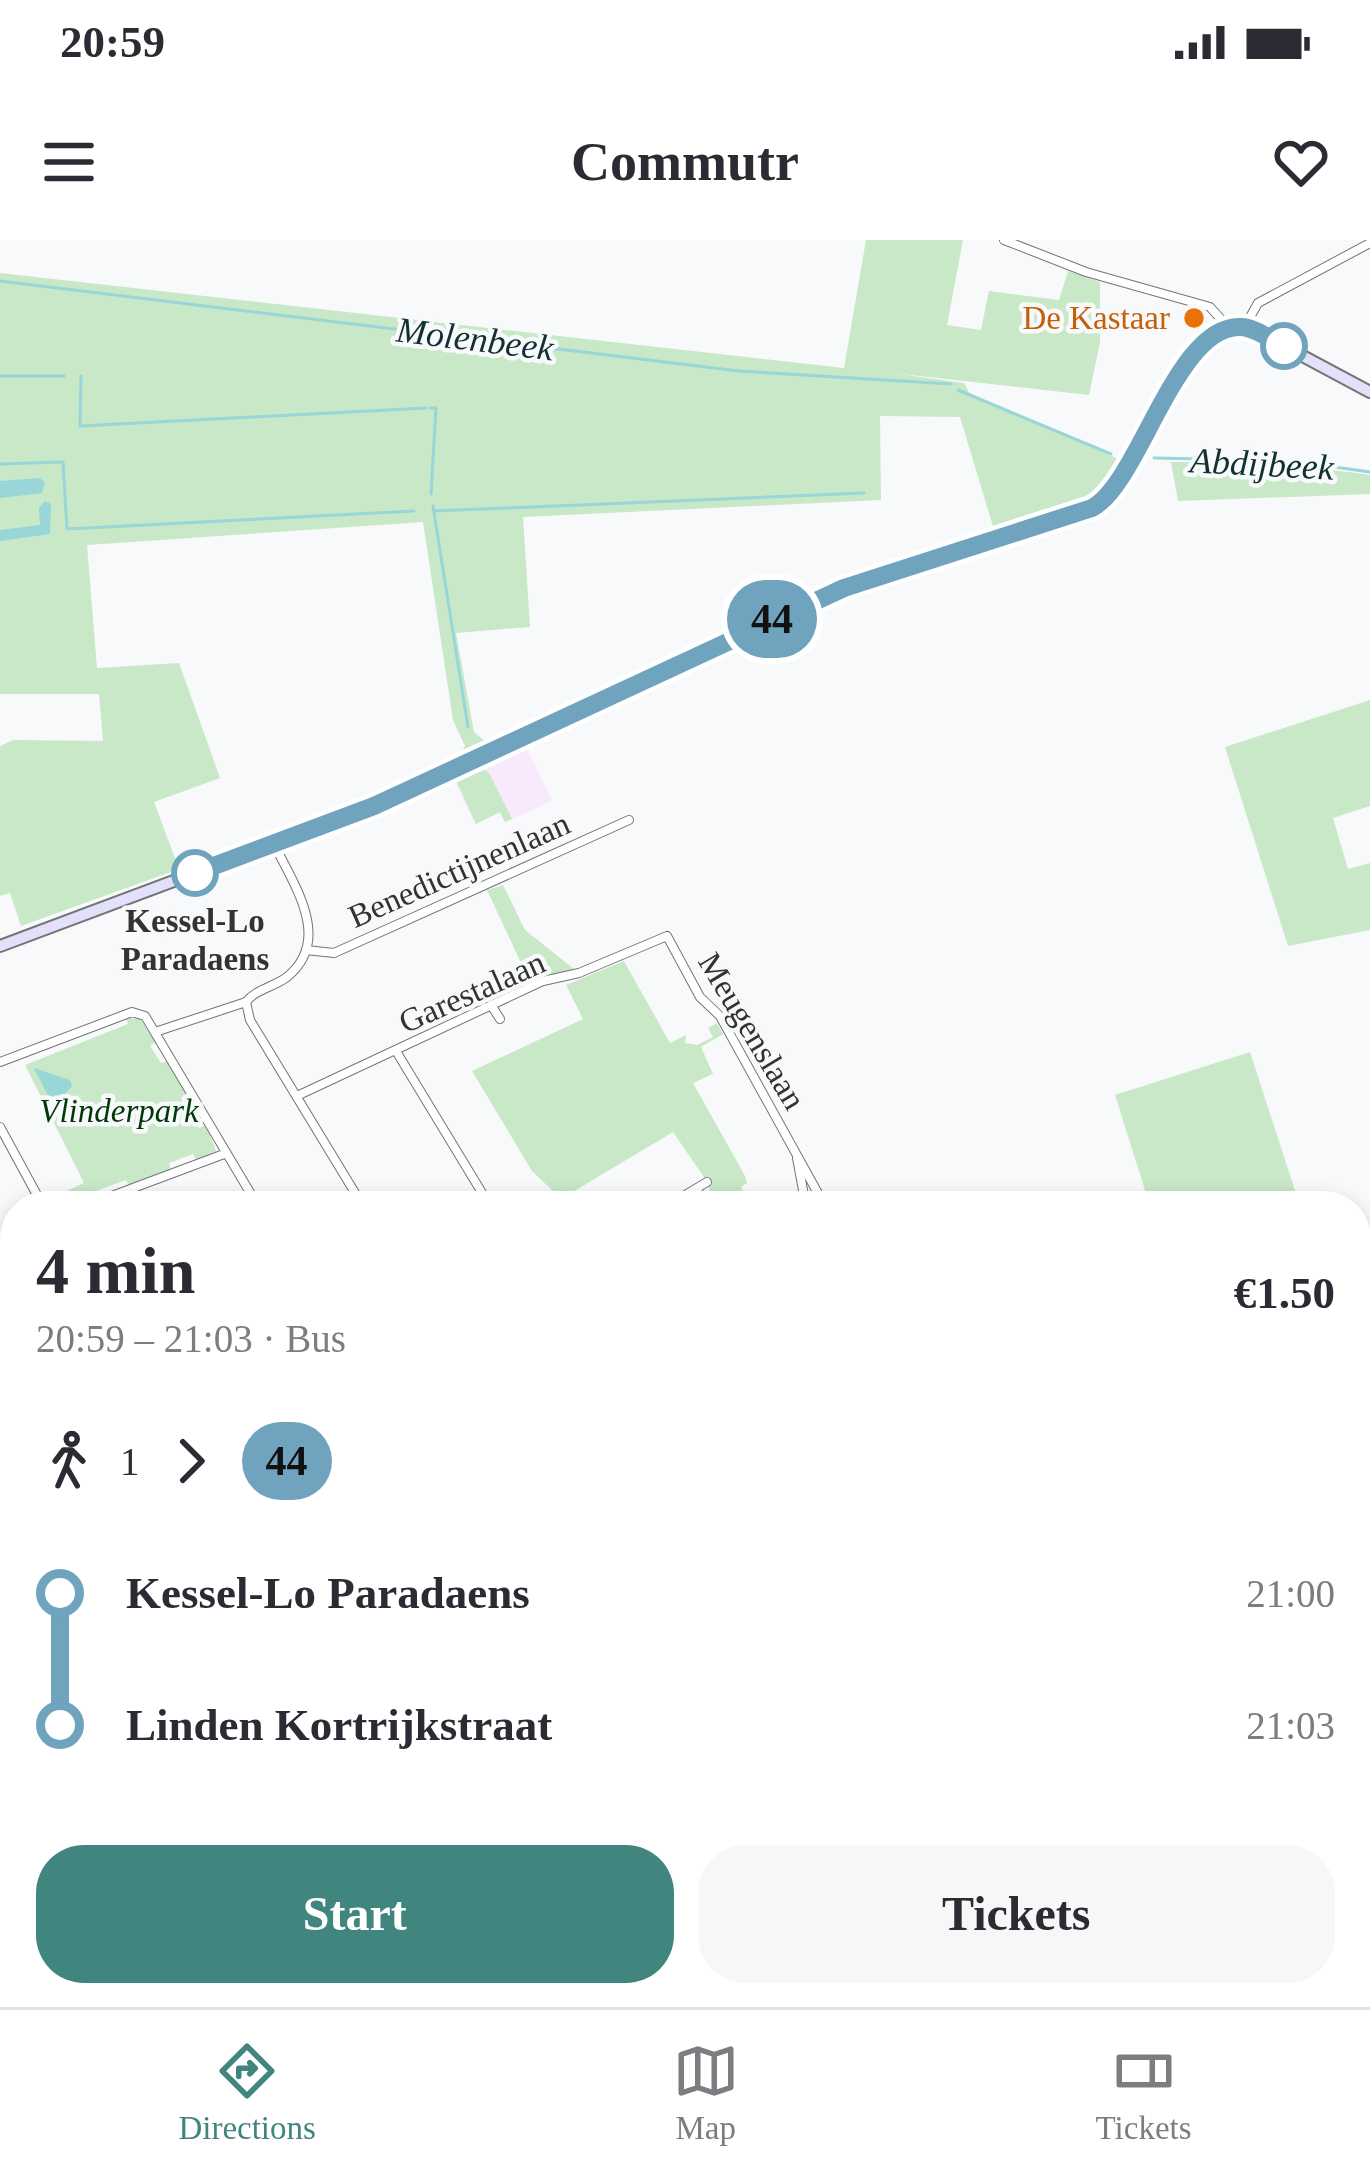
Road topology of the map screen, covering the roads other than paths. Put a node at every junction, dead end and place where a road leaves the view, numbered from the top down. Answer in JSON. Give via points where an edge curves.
{"nodes":[{"id":1,"x":1004,"y":240,"type":"edge"},
{"id":2,"x":1370,"y":243,"type":"edge"},
{"id":3,"x":1245,"y":326,"type":"junction"},
{"id":4,"x":1229,"y":328,"type":"junction"},
{"id":5,"x":1370,"y":392,"type":"edge"},
{"id":6,"x":629,"y":820,"type":"dead end"},
{"id":7,"x":274,"y":844,"type":"junction"},
{"id":8,"x":667,"y":937,"type":"joint"},
{"id":9,"x":0,"y":946,"type":"edge"},
{"id":10,"x":306,"y":950,"type":"junction"},
{"id":11,"x":246,"y":1002,"type":"junction"},
{"id":12,"x":491,"y":1005,"type":"junction"},
{"id":13,"x":500,"y":1019,"type":"dead end"},
{"id":14,"x":154,"y":1032,"type":"junction"},
{"id":15,"x":396,"y":1051,"type":"junction"},
{"id":16,"x":0,"y":1062,"type":"edge"},
{"id":17,"x":299,"y":1095,"type":"junction"},
{"id":18,"x":0,"y":1127,"type":"edge"},
{"id":19,"x":796,"y":1151,"type":"junction"},
{"id":20,"x":224,"y":1154,"type":"junction"},
{"id":21,"x":707,"y":1182,"type":"dead end"},
{"id":22,"x":695,"y":1189,"type":"joint"},
{"id":23,"x":35,"y":1191,"type":"edge"},
{"id":24,"x":125,"y":1191,"type":"edge"},
{"id":25,"x":248,"y":1191,"type":"edge"},
{"id":26,"x":354,"y":1191,"type":"edge"},
{"id":27,"x":481,"y":1191,"type":"edge"},
{"id":28,"x":692,"y":1191,"type":"edge"},
{"id":29,"x":805,"y":1191,"type":"edge"},
{"id":30,"x":817,"y":1191,"type":"edge"}],
"edges":[{"from":1,"to":4,"type":"street","via":[[1210,308]]},
{"from":2,"to":3,"type":"street","via":[[1258,303]]},
{"from":3,"to":4,"type":"street"},
{"from":3,"to":5,"type":"street"},
{"from":4,"to":7,"type":"street","via":[[1155,409],[1128,472],[1105,501],[844,588],[374,806]]},
{"from":6,"to":10,"type":"street","name":"Benedictijnenlaan","via":[[334,953]]},
{"from":7,"to":9,"type":"street"},
{"from":7,"to":10,"type":"street","via":[[308,917]]},
{"from":8,"to":12,"type":"street","name":"Garestalaan"},
{"from":8,"to":19,"type":"street","name":"Meugenslaan"},
{"from":10,"to":11,"type":"street","via":[[294,971]]},
{"from":11,"to":14,"type":"street"},
{"from":11,"to":17,"type":"street"},
{"from":12,"to":13,"type":"street"},
{"from":12,"to":15,"type":"street","name":"Garestalaan"},
{"from":14,"to":16,"type":"street","via":[[132,1012]]},
{"from":14,"to":20,"type":"street"},
{"from":15,"to":17,"type":"street","name":"Garestalaan"},
{"from":15,"to":27,"type":"street"},
{"from":17,"to":26,"type":"street"},
{"from":18,"to":23,"type":"street"},
{"from":19,"to":29,"type":"street","name":"Meugenslaan"},
{"from":19,"to":30,"type":"street","name":"Meugenslaan"},
{"from":20,"to":24,"type":"street"},
{"from":20,"to":25,"type":"street"},
{"from":21,"to":22,"type":"street"},
{"from":22,"to":28,"type":"street"}]}
